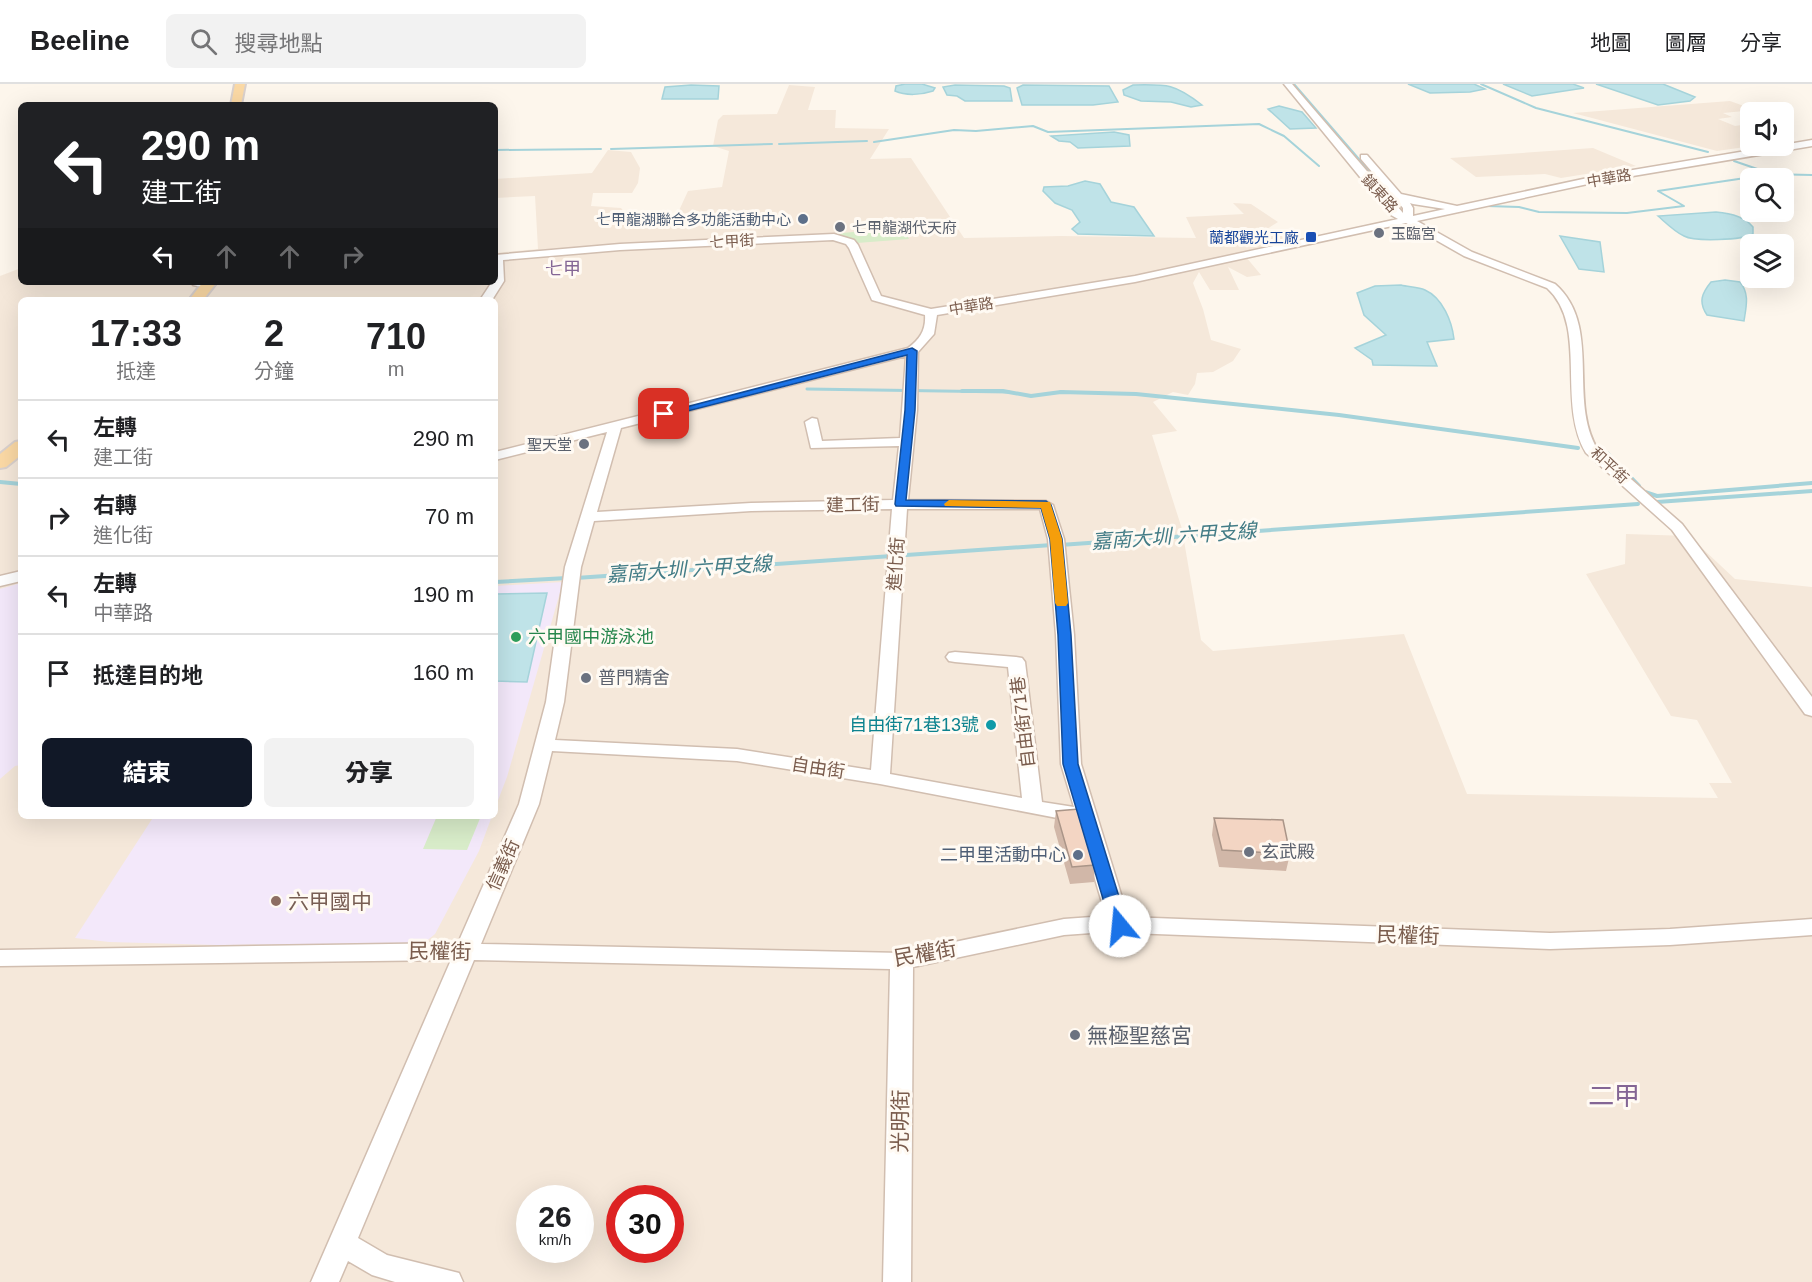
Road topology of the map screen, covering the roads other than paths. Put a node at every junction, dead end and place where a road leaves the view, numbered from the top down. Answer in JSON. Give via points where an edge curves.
{"nodes":[{"id":1,"x":240,"y":84,"type":"edge"},
{"id":2,"x":248,"y":84,"type":"edge"},
{"id":3,"x":1288,"y":84,"type":"edge"},
{"id":4,"x":1300,"y":84,"type":"edge"},
{"id":5,"x":237,"y":102,"type":"edge"},
{"id":6,"x":245,"y":102,"type":"edge"},
{"id":7,"x":1330,"y":118,"type":"dead end"},
{"id":8,"x":1812,"y":138,"type":"edge"},
{"id":9,"x":1794,"y":141,"type":"edge"},
{"id":10,"x":1812,"y":143,"type":"edge"},
{"id":11,"x":1740,"y":151,"type":"edge"},
{"id":12,"x":1360,"y":153,"type":"dead end"},
{"id":13,"x":1398,"y":196,"type":"junction"},
{"id":14,"x":1452,"y":207,"type":"junction"},
{"id":15,"x":1408,"y":220,"type":"junction"},
{"id":16,"x":498,"y":257,"type":"edge"},
{"id":17,"x":202,"y":285,"type":"edge"},
{"id":18,"x":188,"y":297,"type":"edge"},
{"id":19,"x":931,"y":312,"type":"junction"},
{"id":20,"x":912,"y":351,"type":"junction"},
{"id":21,"x":812,"y":422,"type":"dead end"},
{"id":22,"x":615,"y":427,"type":"junction"},
{"id":23,"x":18,"y":438,"type":"edge"},
{"id":24,"x":907,"y":442,"type":"junction"},
{"id":25,"x":18,"y":449,"type":"edge"},
{"id":26,"x":0,"y":453,"type":"edge"},
{"id":27,"x":498,"y":455,"type":"edge"},
{"id":28,"x":0,"y":464,"type":"edge"},
{"id":29,"x":900,"y":504,"type":"junction"},
{"id":30,"x":590,"y":517,"type":"junction"},
{"id":31,"x":18,"y":577,"type":"edge"},
{"id":32,"x":0,"y":581,"type":"edge"},
{"id":33,"x":955,"y":657,"type":"dead end"},
{"id":34,"x":1812,"y":710,"type":"edge"},
{"id":35,"x":546,"y":745,"type":"junction"},
{"id":36,"x":880,"y":778,"type":"junction"},
{"id":37,"x":1033,"y":806,"type":"junction"},
{"id":38,"x":1086,"y":816,"type":"junction"},
{"id":39,"x":1120,"y":926,"type":"junction"},
{"id":40,"x":1812,"y":927,"type":"edge"},
{"id":41,"x":464,"y":951,"type":"junction"},
{"id":42,"x":0,"y":958,"type":"edge"},
{"id":43,"x":902,"y":961,"type":"junction"},
{"id":44,"x":341,"y":1243,"type":"junction"},
{"id":45,"x":325,"y":1282,"type":"edge"},
{"id":46,"x":449,"y":1282,"type":"edge"},
{"id":47,"x":897,"y":1282,"type":"edge"}],
"edges":[{"from":1,"to":5,"type":"main road"},
{"from":2,"to":6,"type":"main road"},
{"from":3,"to":15,"type":"street","name":"鎮東路","via":[[1387,204]]},
{"from":4,"to":7,"type":"street"},
{"from":8,"to":9,"type":"street"},
{"from":10,"to":15,"type":"street","name":"中華路","via":[[1597,179]]},
{"from":11,"to":14,"type":"street","name":"中華路","via":[[1586,176]]},
{"from":12,"to":13,"type":"street","name":"鎮東路"},
{"from":13,"to":14,"type":"street"},
{"from":13,"to":15,"type":"street","name":"鎮東路","via":[[1408,208]]},
{"from":14,"to":15,"type":"street","name":"中華路"},
{"from":15,"to":19,"type":"street","name":"中華路","via":[[1135,279]]},
{"from":15,"to":34,"type":"street","name":"和平街","via":[[1468,254],[1551,286],[1561,295],[1576,339],[1577,403],[1585,440],[1593,453],[1651,501],[1689,540]]},
{"from":16,"to":19,"type":"street","name":"七甲街","via":[[834,237],[854,247],[876,298]]},
{"from":17,"to":18,"type":"main road"},
{"from":19,"to":20,"type":"street","name":"中華路","via":[[928,337]]},
{"from":20,"to":22,"type":"street"},
{"from":20,"to":24,"type":"street","name":"進化街"},
{"from":21,"to":24,"type":"street","via":[[816,444]]},
{"from":22,"to":27,"type":"street"},
{"from":22,"to":30,"type":"street","name":"信義街"},
{"from":23,"to":26,"type":"main road"},
{"from":24,"to":29,"type":"street","name":"進化街"},
{"from":25,"to":28,"type":"main road"},
{"from":29,"to":30,"type":"street","name":"建工街","via":[[750,507]]},
{"from":29,"to":36,"type":"street","name":"進化街"},
{"from":29,"to":38,"type":"street","name":"建工街","via":[[1046,505],[1056,545],[1065,635],[1071,764]]},
{"from":30,"to":35,"type":"street","name":"信義街","via":[[573,567]]},
{"from":31,"to":32,"type":"street"},
{"from":33,"to":37,"type":"street","name":"自由街71巷","via":[[1016,662]]},
{"from":35,"to":36,"type":"street","name":"自由街","via":[[737,755]]},
{"from":35,"to":41,"type":"street","name":"信義街","via":[[529,804]]},
{"from":36,"to":37,"type":"street","name":"自由街"},
{"from":37,"to":38,"type":"street","name":"自由街"},
{"from":38,"to":39,"type":"street","name":"建工街"},
{"from":39,"to":40,"type":"street","name":"民權街","via":[[1550,941]]},
{"from":39,"to":43,"type":"street","name":"民權街","via":[[1064,927]]},
{"from":41,"to":42,"type":"street","name":"民權街"},
{"from":41,"to":43,"type":"street","name":"民權街"},
{"from":41,"to":44,"type":"street","name":"信義街"},
{"from":43,"to":47,"type":"street","name":"光明街"},
{"from":44,"to":45,"type":"street","name":"信義街"},
{"from":44,"to":46,"type":"street","via":[[382,1266]]}]}
